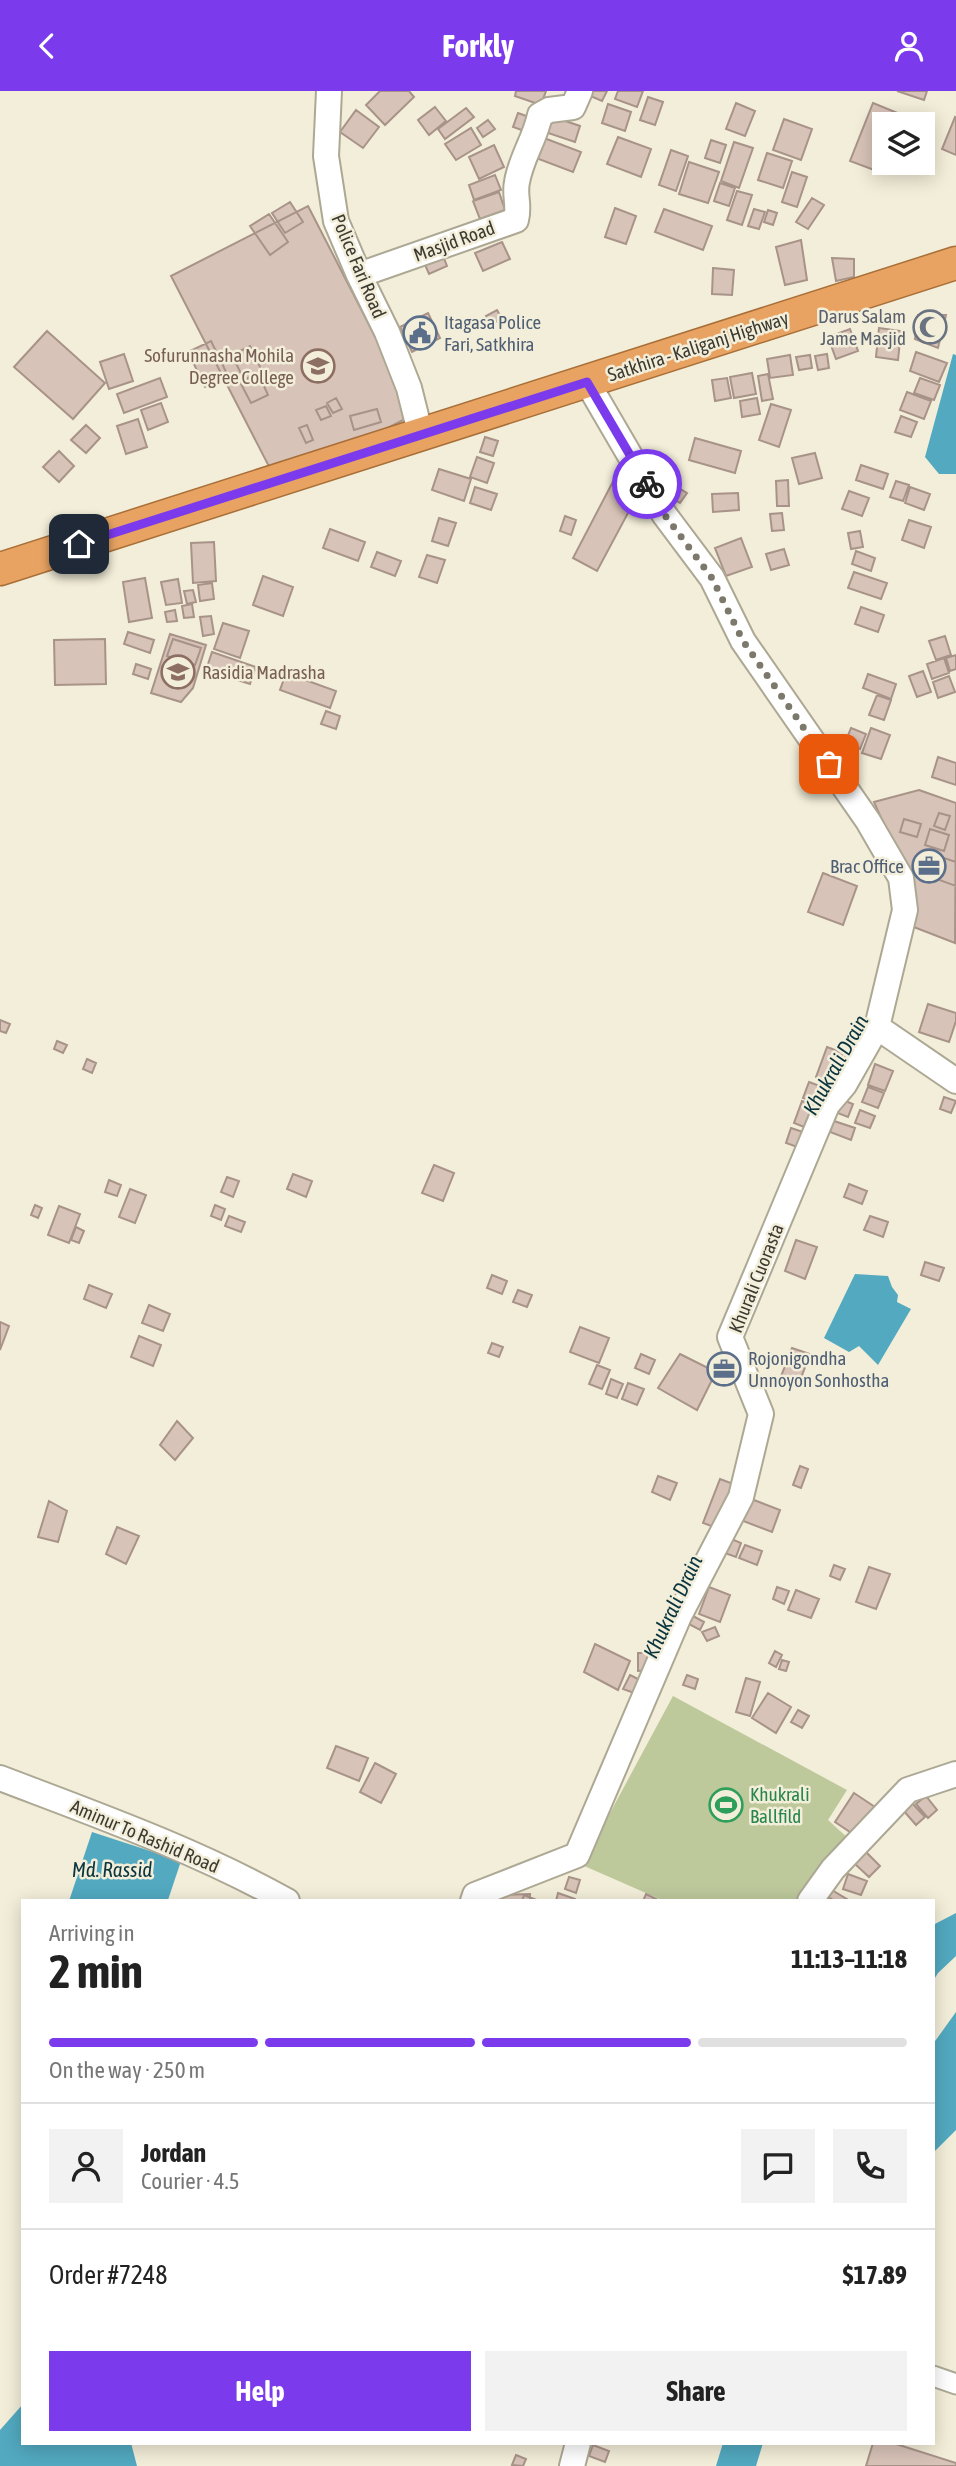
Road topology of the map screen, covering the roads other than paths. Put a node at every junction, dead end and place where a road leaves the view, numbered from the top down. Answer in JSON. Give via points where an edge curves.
{"nodes":[{"id":1,"x":329,"y":91,"type":"edge"},
{"id":2,"x":580,"y":91,"type":"edge"},
{"id":3,"x":956,"y":263,"type":"edge"},
{"id":4,"x":359,"y":275,"type":"junction"},
{"id":5,"x":587,"y":382,"type":"junction"},
{"id":6,"x":421,"y":436,"type":"junction"},
{"id":7,"x":0,"y":569,"type":"edge"},
{"id":8,"x":877,"y":1027,"type":"junction"},
{"id":9,"x":956,"y":1081,"type":"edge"},
{"id":10,"x":956,"y":1774,"type":"edge"},
{"id":11,"x":0,"y":1778,"type":"edge"},
{"id":12,"x":284,"y":1899,"type":"edge"},
{"id":13,"x":474,"y":1899,"type":"edge"},
{"id":14,"x":811,"y":1899,"type":"edge"},
{"id":15,"x":935,"y":2377,"type":"edge"},
{"id":16,"x":956,"y":2384,"type":"edge"},
{"id":17,"x":577,"y":2445,"type":"edge"},
{"id":18,"x":572,"y":2466,"type":"edge"}],
"edges":[{"from":1,"to":4,"type":"street","name":"Police Fari Road","via":[[326,156],[336,221]]},
{"from":2,"to":4,"type":"street","name":"Masjid Road","via":[[573,107],[540,115],[516,186],[516,220]]},
{"from":3,"to":5,"type":"highway","name":"Satkhira - Kaliganj Highway"},
{"from":4,"to":6,"type":"street","name":"Police Fari Road","via":[[392,343]]},
{"from":5,"to":6,"type":"highway","name":"Satkhira - Kaliganj Highway"},
{"from":5,"to":8,"type":"street","name":"Khurali Cuorasta","via":[[664,514],[712,578],[743,641],[868,821],[901,878],[905,910]]},
{"from":6,"to":7,"type":"highway","name":"Satkhira - Kaliganj Highway"},
{"from":8,"to":9,"type":"street"},
{"from":8,"to":13,"type":"street","name":"Khurali Cuorasta","via":[[844,1085],[827,1105],[730,1337],[761,1413],[741,1497],[679,1616],[577,1855]]},
{"from":10,"to":14,"type":"street","via":[[908,1790],[833,1869]]},
{"from":11,"to":12,"type":"street","name":"Aminur To Rashid Road","via":[[122,1825],[253,1881]]},
{"from":15,"to":16,"type":"street"},
{"from":17,"to":18,"type":"street"}]}
